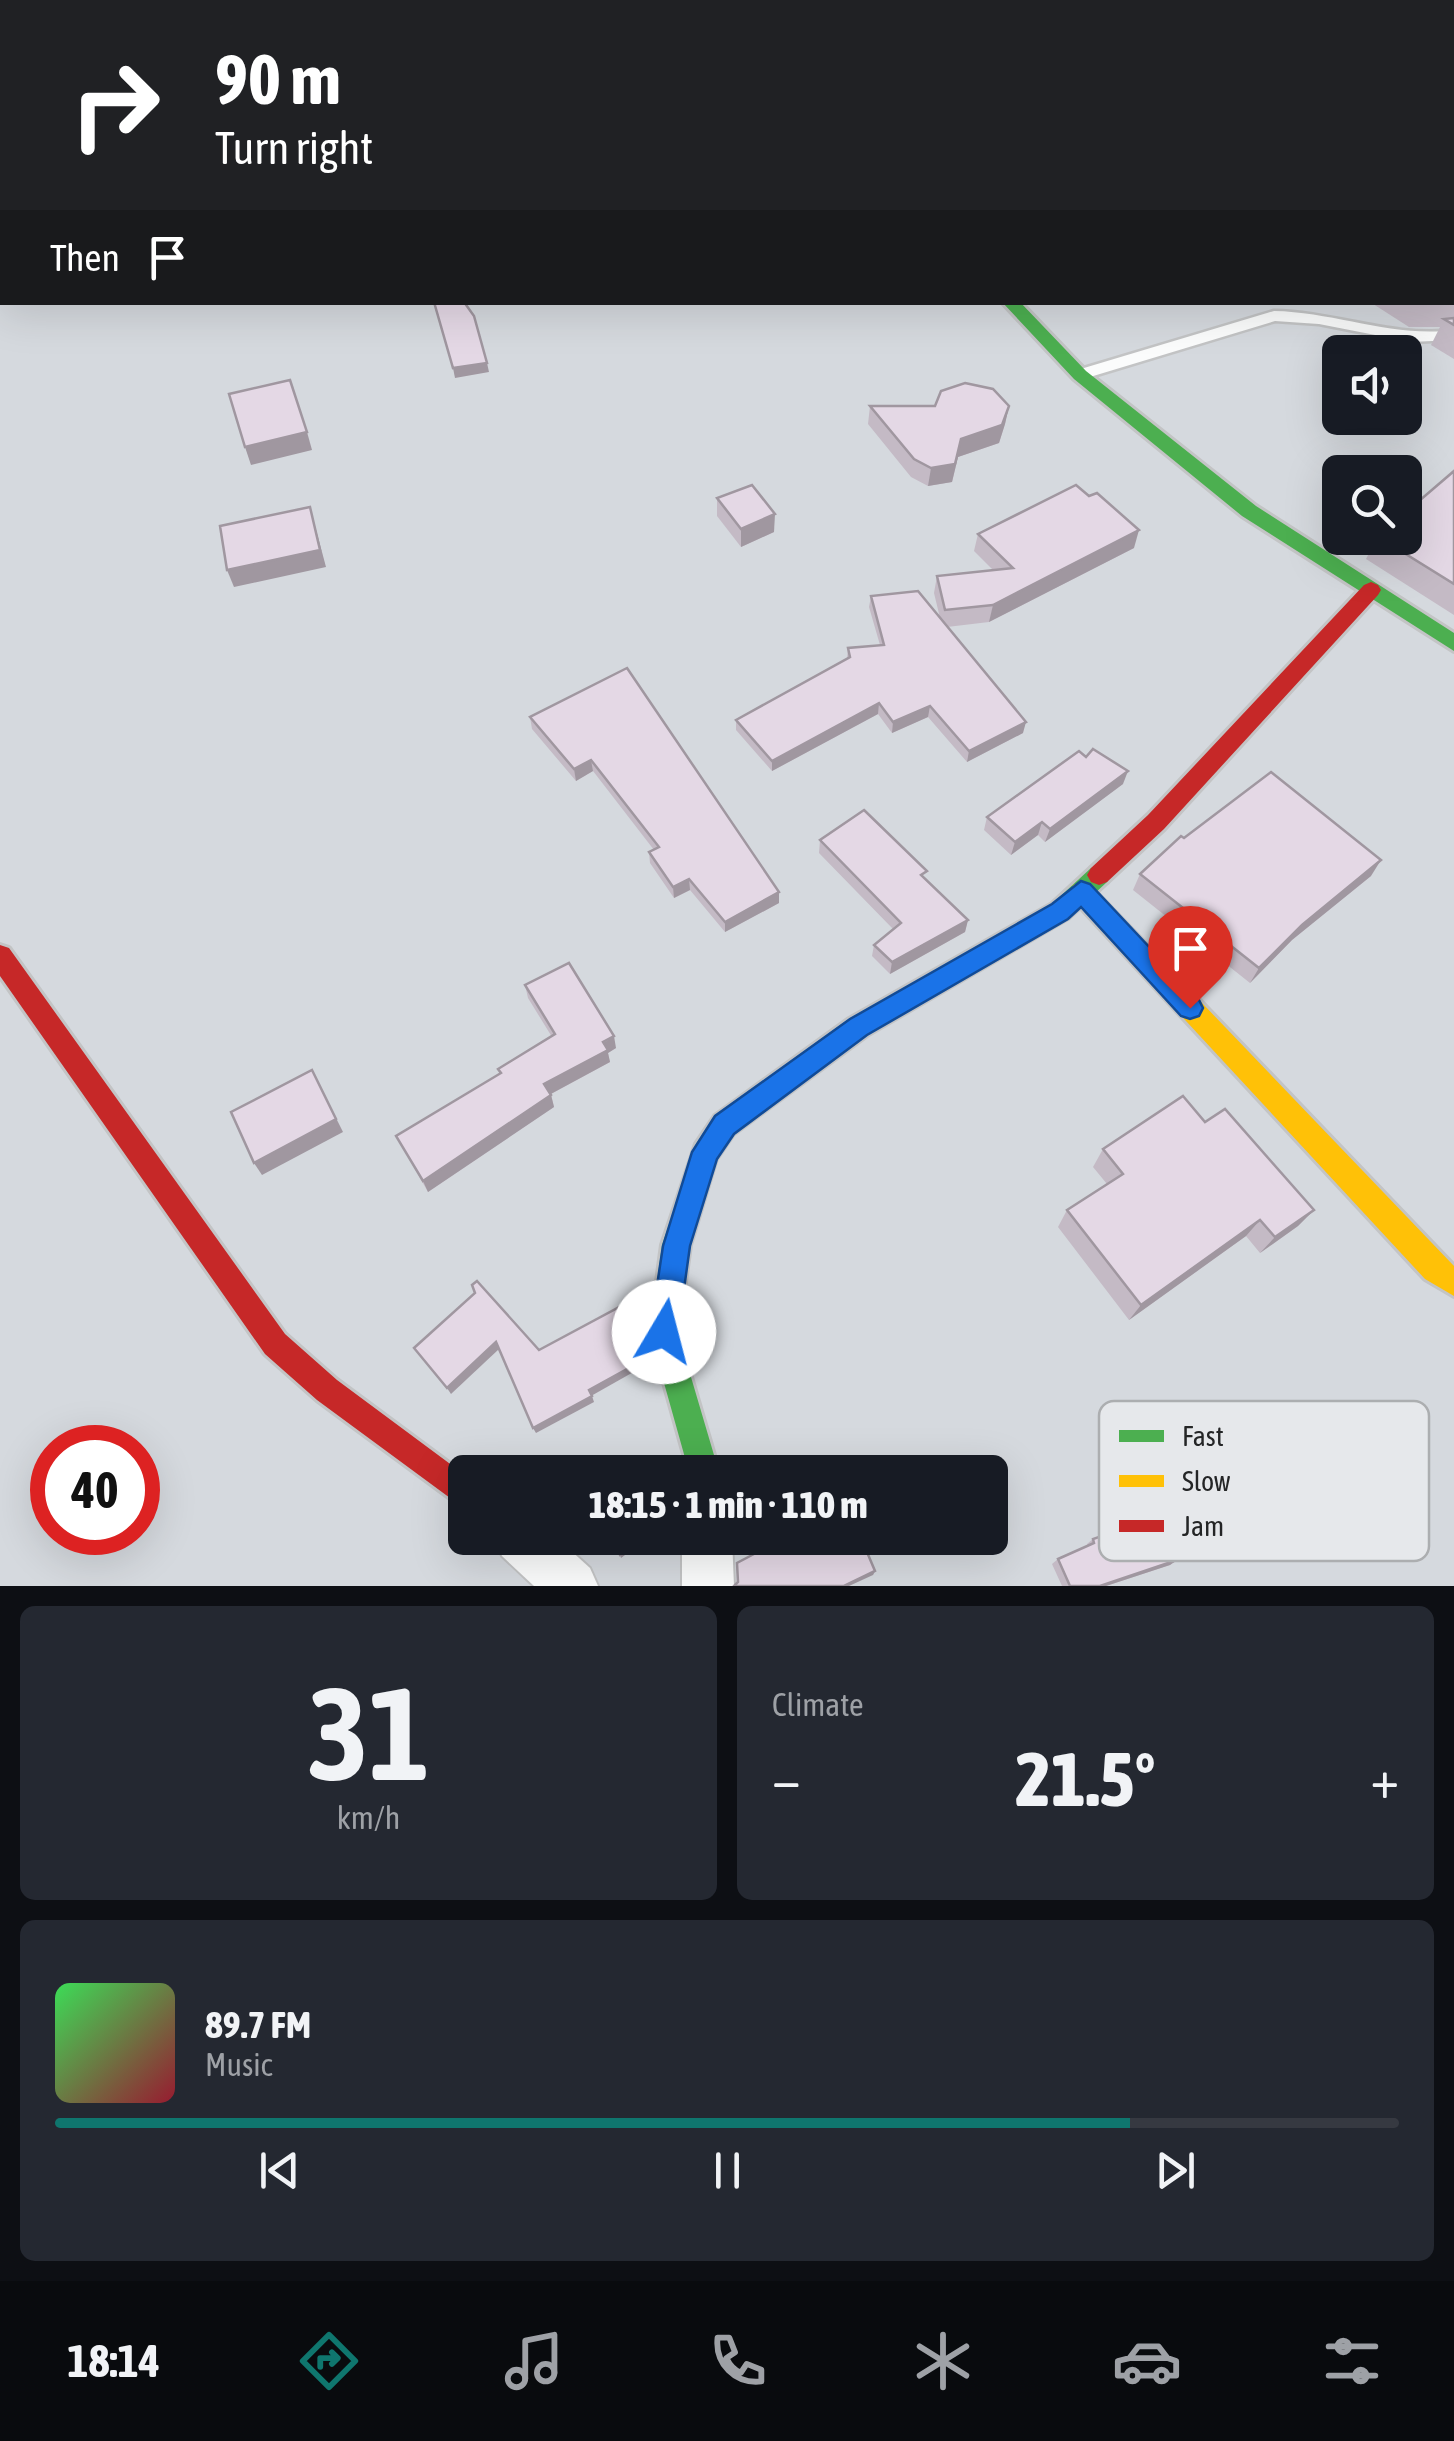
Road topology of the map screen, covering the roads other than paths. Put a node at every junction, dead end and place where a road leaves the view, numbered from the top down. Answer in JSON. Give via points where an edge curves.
{"nodes":[{"id":1,"x":1013,"y":305,"type":"edge"},
{"id":2,"x":1454,"y":335,"type":"edge"},
{"id":3,"x":1080,"y":376,"type":"junction"},
{"id":4,"x":1371,"y":590,"type":"junction"},
{"id":5,"x":1454,"y":643,"type":"edge"},
{"id":6,"x":1081,"y":892,"type":"junction"},
{"id":7,"x":0,"y":956,"type":"edge"},
{"id":8,"x":1454,"y":1282,"type":"edge"},
{"id":9,"x":699,"y":1455,"type":"edge"},
{"id":10,"x":448,"y":1481,"type":"edge"},
{"id":11,"x":538,"y":1555,"type":"edge"},
{"id":12,"x":707,"y":1555,"type":"edge"},
{"id":13,"x":572,"y":1586,"type":"edge"},
{"id":14,"x":708,"y":1586,"type":"edge"}],
"edges":[{"from":1,"to":3,"type":"street"},
{"from":2,"to":3,"type":"lane","via":[[1425,338],[1274,316]]},
{"from":3,"to":4,"type":"street","via":[[1250,510]]},
{"from":4,"to":5,"type":"street"},
{"from":4,"to":6,"type":"street","via":[[1156,822]]},
{"from":6,"to":8,"type":"street"},
{"from":6,"to":9,"type":"street","via":[[1060,912],[858,1027],[724,1125],[705,1152],[676,1246],[664,1332]]},
{"from":7,"to":10,"type":"street","via":[[275,1344]]},
{"from":11,"to":13,"type":"street"},
{"from":12,"to":14,"type":"street"}]}
